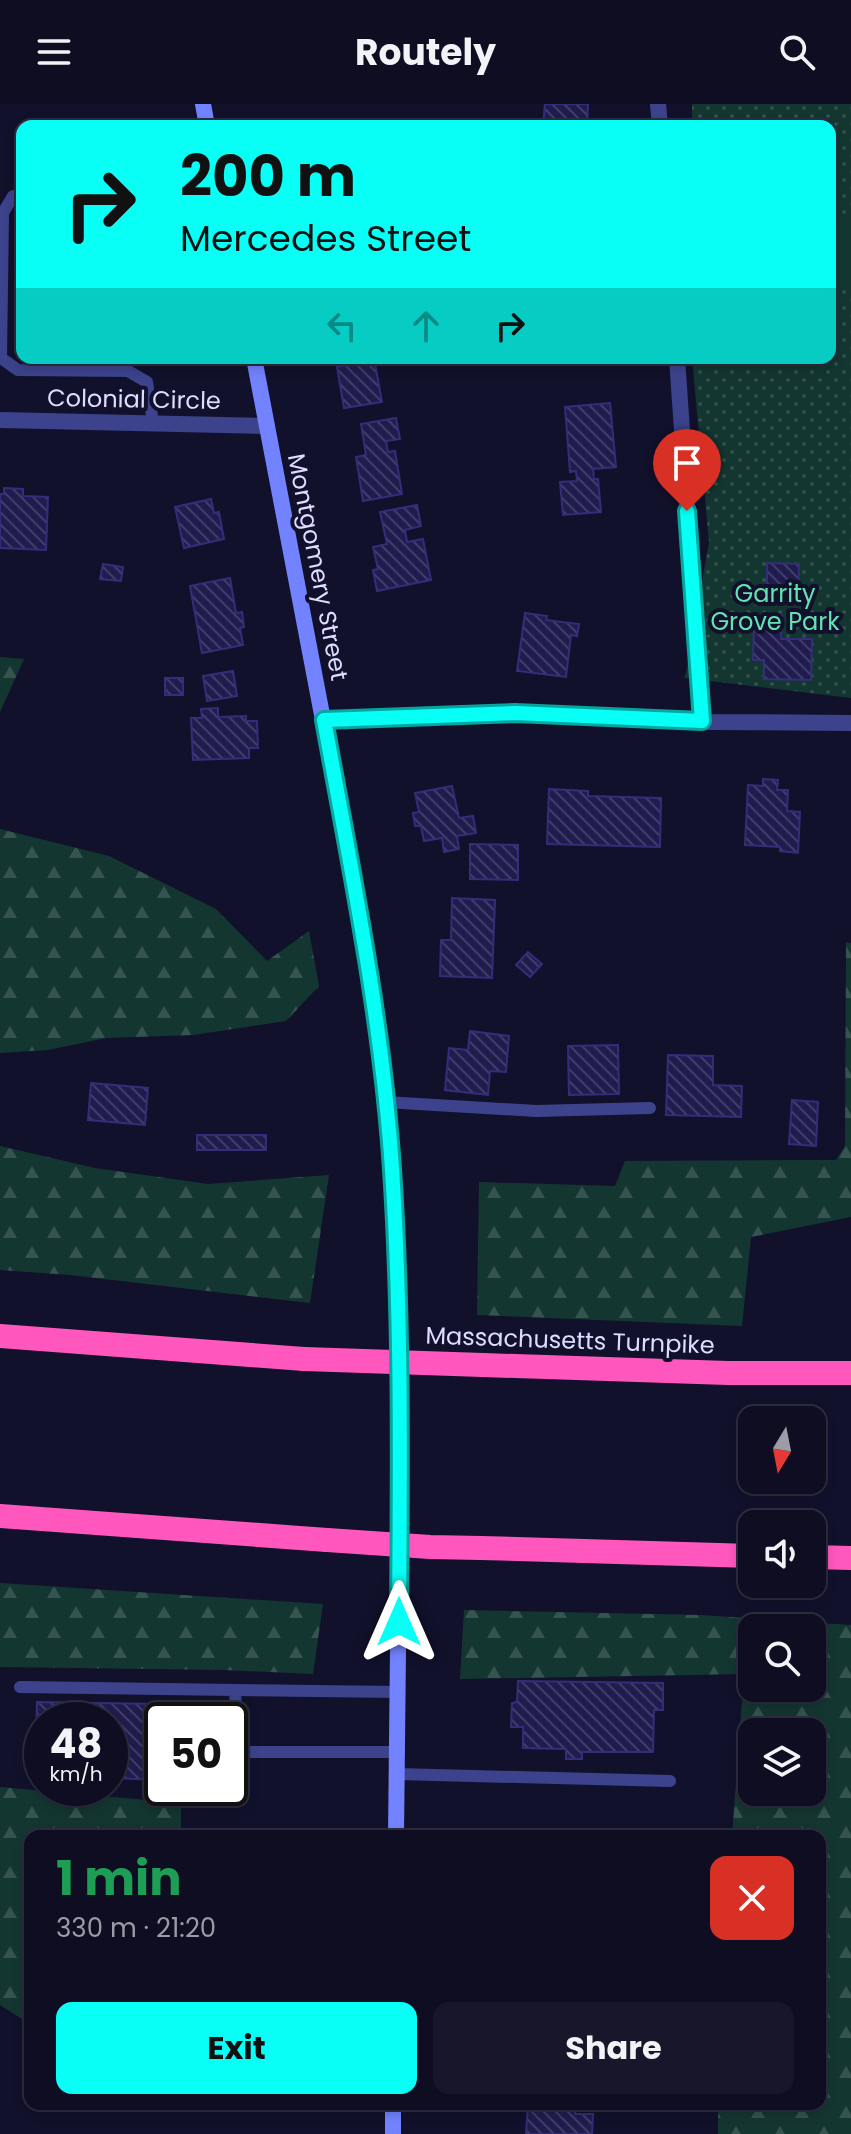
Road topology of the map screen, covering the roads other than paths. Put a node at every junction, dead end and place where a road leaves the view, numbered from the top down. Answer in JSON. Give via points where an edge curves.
{"nodes":[{"id":1,"x":16,"y":195,"type":"edge"},
{"id":2,"x":255,"y":364,"type":"edge"},
{"id":3,"x":677,"y":364,"type":"edge"},
{"id":4,"x":0,"y":420,"type":"edge"},
{"id":5,"x":153,"y":423,"type":"junction"},
{"id":6,"x":267,"y":426,"type":"junction"},
{"id":7,"x":324,"y":720,"type":"junction"},
{"id":8,"x":702,"y":721,"type":"junction"},
{"id":9,"x":851,"y":723,"type":"edge"},
{"id":10,"x":385,"y":1102,"type":"junction"},
{"id":11,"x":650,"y":1108,"type":"dead end"},
{"id":12,"x":0,"y":1321,"type":"edge"},
{"id":13,"x":0,"y":1336,"type":"edge"},
{"id":14,"x":79,"y":1342,"type":"junction"},
{"id":15,"x":851,"y":1373,"type":"edge"},
{"id":16,"x":0,"y":1516,"type":"edge"},
{"id":17,"x":738,"y":1556,"type":"edge"},
{"id":18,"x":826,"y":1557,"type":"edge"},
{"id":19,"x":851,"y":1558,"type":"edge"},
{"id":20,"x":20,"y":1687,"type":"dead end"},
{"id":21,"x":235,"y":1690,"type":"junction"},
{"id":22,"x":398,"y":1692,"type":"junction"},
{"id":23,"x":397,"y":1752,"type":"junction"},
{"id":24,"x":397,"y":1774,"type":"junction"},
{"id":25,"x":670,"y":1781,"type":"dead end"},
{"id":26,"x":396,"y":1830,"type":"edge"},
{"id":27,"x":393,"y":2110,"type":"edge"},
{"id":28,"x":393,"y":2134,"type":"edge"}],
"edges":[{"from":1,"to":5,"type":"lane","via":[[3,213],[1,358],[18,370],[128,371],[147,382]]},
{"from":2,"to":6,"type":"main road","name":"Montgomery Street"},
{"from":3,"to":8,"type":"street"},
{"from":4,"to":5,"type":"street","name":"Colonial Circle"},
{"from":5,"to":6,"type":"street","name":"Colonial Circle"},
{"from":6,"to":7,"type":"main road","name":"Montgomery Street"},
{"from":7,"to":8,"type":"street","via":[[515,713]]},
{"from":7,"to":10,"type":"main road","name":"Montgomery Street"},
{"from":8,"to":9,"type":"street"},
{"from":10,"to":11,"type":"lane","via":[[536,1111]]},
{"from":10,"to":22,"type":"main road","name":"Montgomery Street","via":[[397,1280]]},
{"from":12,"to":14,"type":"highway"},
{"from":13,"to":14,"type":"highway","name":"Massachusetts Turnpike"},
{"from":14,"to":15,"type":"highway","name":"Massachusetts Turnpike","bridge":true,"via":[[304,1359]]},
{"from":16,"to":17,"type":"highway","bridge":true,"via":[[430,1547]]},
{"from":18,"to":19,"type":"highway"},
{"from":20,"to":21,"type":"lane"},
{"from":21,"to":22,"type":"lane"},
{"from":21,"to":23,"type":"lane","via":[[238,1752]]},
{"from":22,"to":23,"type":"main road","name":"Montgomery Street"},
{"from":23,"to":24,"type":"main road","name":"Montgomery Street"},
{"from":24,"to":25,"type":"lane"},
{"from":24,"to":26,"type":"main road","name":"Montgomery Street"},
{"from":27,"to":28,"type":"main road"}]}
